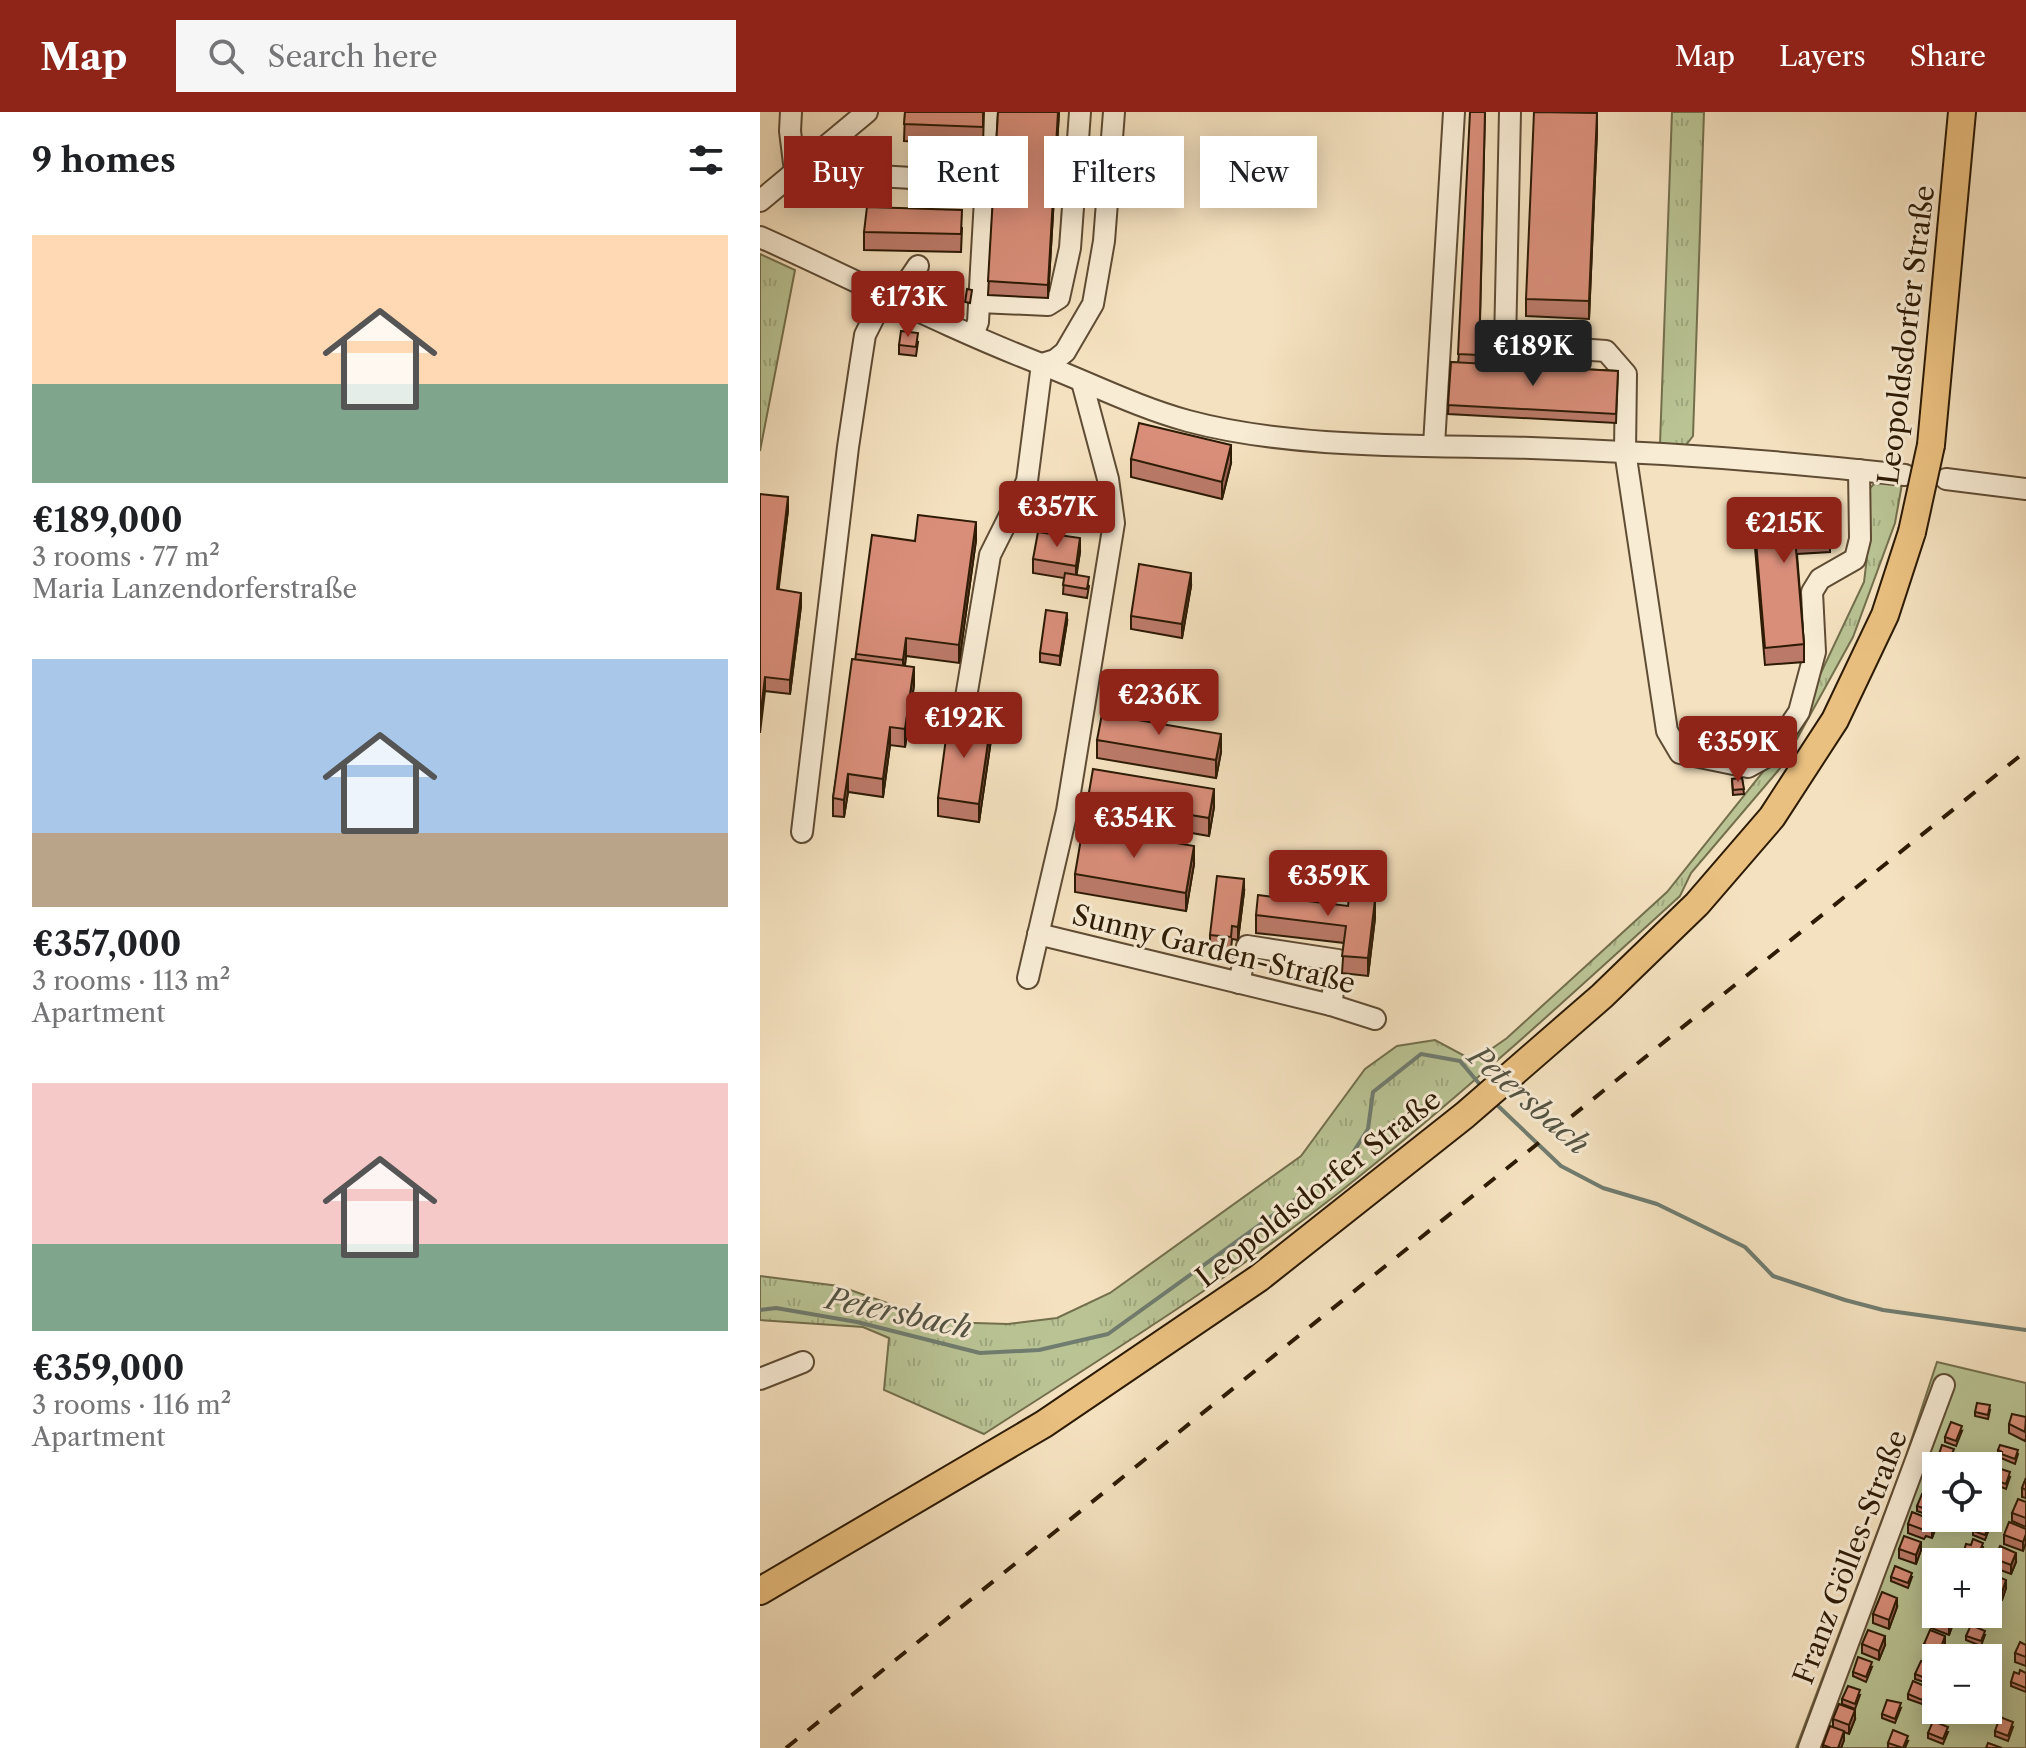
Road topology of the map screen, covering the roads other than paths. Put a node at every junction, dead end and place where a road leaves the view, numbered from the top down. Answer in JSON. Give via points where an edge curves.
{"nodes":[{"id":1,"x":791,"y":112,"type":"edge"},
{"id":2,"x":867,"y":112,"type":"edge"},
{"id":3,"x":990,"y":112,"type":"edge"},
{"id":4,"x":1080,"y":112,"type":"edge"},
{"id":5,"x":1114,"y":112,"type":"edge"},
{"id":6,"x":1454,"y":112,"type":"edge"},
{"id":7,"x":1510,"y":112,"type":"edge"},
{"id":8,"x":1962,"y":112,"type":"edge"},
{"id":9,"x":791,"y":136,"type":"edge"},
{"id":10,"x":838,"y":136,"type":"edge"},
{"id":11,"x":784,"y":180,"type":"edge"},
{"id":12,"x":760,"y":201,"type":"edge"},
{"id":13,"x":760,"y":237,"type":"edge"},
{"id":14,"x":918,"y":266,"type":"dead end"},
{"id":15,"x":890,"y":297,"type":"junction"},
{"id":16,"x":979,"y":298,"type":"junction"},
{"id":17,"x":973,"y":335,"type":"junction"},
{"id":18,"x":1042,"y":364,"type":"junction"},
{"id":19,"x":1082,"y":382,"type":"junction"},
{"id":20,"x":1434,"y":445,"type":"junction"},
{"id":21,"x":1625,"y":451,"type":"junction"},
{"id":22,"x":1859,"y":470,"type":"junction"},
{"id":23,"x":1905,"y":475,"type":"dead end"},
{"id":24,"x":1946,"y":479,"type":"dead end"},
{"id":25,"x":2026,"y":489,"type":"edge"},
{"id":26,"x":964,"y":709,"type":"dead end"},
{"id":27,"x":802,"y":832,"type":"dead end"},
{"id":28,"x":1038,"y":934,"type":"junction"},
{"id":29,"x":1028,"y":978,"type":"dead end"},
{"id":30,"x":1239,"y":983,"type":"junction"},
{"id":31,"x":1331,"y":1005,"type":"junction"},
{"id":32,"x":1375,"y":1019,"type":"dead end"},
{"id":33,"x":803,"y":1362,"type":"dead end"},
{"id":34,"x":760,"y":1379,"type":"edge"},
{"id":35,"x":1944,"y":1385,"type":"dead end"},
{"id":36,"x":799,"y":1569,"type":"junction"},
{"id":37,"x":760,"y":1591,"type":"edge"},
{"id":38,"x":760,"y":1609,"type":"edge"},
{"id":39,"x":1809,"y":1748,"type":"edge"}],
"edges":[{"from":1,"to":9,"type":"street"},
{"from":2,"to":10,"type":"street"},
{"from":3,"to":16,"type":"street"},
{"from":4,"to":16,"type":"street","via":[[1070,248],[1059,298],[1048,305]]},
{"from":5,"to":18,"type":"street","via":[[1104,241],[1093,304],[1065,352]]},
{"from":6,"to":20,"type":"street"},
{"from":7,"to":21,"type":"street","via":[[1505,344],[1606,351],[1626,374]]},
{"from":8,"to":36,"type":"main road","name":"Leopoldsdorfer Straße","bridge":true,"via":[[1931,445],[1912,532],[1885,615],[1835,720],[1772,817],[1697,904],[1602,996],[1465,1115],[1259,1278],[1044,1424]]},
{"from":11,"to":12,"type":"street"},
{"from":13,"to":15,"type":"street"},
{"from":14,"to":15,"type":"street"},
{"from":15,"to":17,"type":"street"},
{"from":15,"to":27,"type":"street","via":[[865,335]]},
{"from":16,"to":17,"type":"street"},
{"from":17,"to":18,"type":"street"},
{"from":18,"to":19,"type":"street"},
{"from":18,"to":26,"type":"street","via":[[1027,481],[990,555]]},
{"from":19,"to":20,"type":"street","via":[[1189,421],[1241,431]]},
{"from":19,"to":28,"type":"street","via":[[1114,523],[1067,811]]},
{"from":20,"to":21,"type":"street"},
{"from":21,"to":22,"type":"street"},
{"from":21,"to":22,"type":"street","via":[[1667,731],[1680,753],[1748,767],[1770,755],[1799,712],[1815,652],[1812,592],[1820,579],[1855,559],[1860,539]]},
{"from":22,"to":23,"type":"street"},
{"from":24,"to":25,"type":"street"},
{"from":28,"to":29,"type":"street"},
{"from":28,"to":30,"type":"street","name":"Sunny Garden-Straße"},
{"from":30,"to":31,"type":"street","name":"Sunny Garden-Straße"},
{"from":30,"to":31,"type":"street","via":[[1247,946],[1338,960]]},
{"from":31,"to":32,"type":"street","name":"Sunny Garden-Straße"},
{"from":33,"to":34,"type":"street"},
{"from":35,"to":39,"type":"street","name":"Franz Gölles-Straße"},
{"from":36,"to":37,"type":"main road","name":"Leopoldsdorfer Straße"},
{"from":36,"to":38,"type":"main road","via":[[783,1594]]}]}
